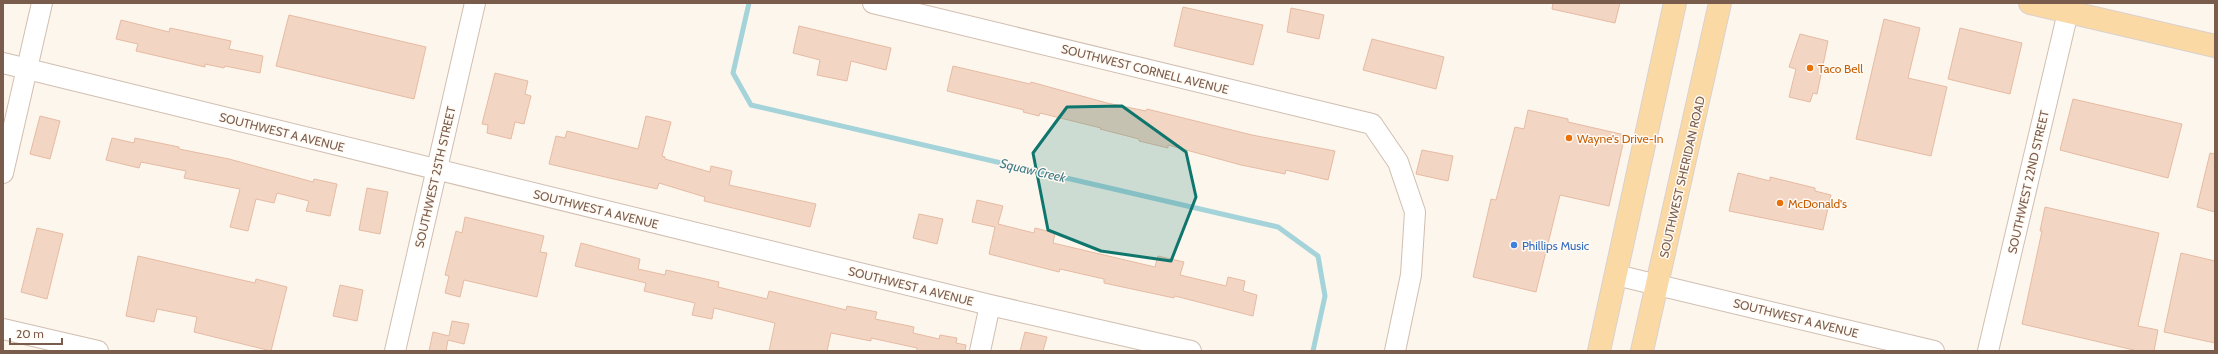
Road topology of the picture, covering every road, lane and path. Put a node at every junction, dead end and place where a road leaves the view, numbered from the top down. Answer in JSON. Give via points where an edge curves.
{"nodes":[{"id":1,"x":42,"y":3,"type":"edge"},
{"id":2,"x":475,"y":3,"type":"edge"},
{"id":3,"x":873,"y":3,"type":"edge"},
{"id":4,"x":1675,"y":3,"type":"edge"},
{"id":5,"x":1720,"y":3,"type":"edge"},
{"id":6,"x":2030,"y":3,"type":"edge"},
{"id":7,"x":934,"y":10,"type":"edge"},
{"id":8,"x":2068,"y":12,"type":"junction"},
{"id":9,"x":2215,"y":46,"type":"edge"},
{"id":10,"x":3,"y":63,"type":"edge"},
{"id":11,"x":27,"y":68,"type":"junction"},
{"id":12,"x":437,"y":170,"type":"junction"},
{"id":13,"x":3,"y":173,"type":"edge"},
{"id":14,"x":1616,"y":275,"type":"junction"},
{"id":15,"x":1658,"y":285,"type":"junction"},
{"id":16,"x":990,"y":305,"type":"junction"},
{"id":17,"x":3,"y":329,"type":"edge"},
{"id":18,"x":1185,"y":350,"type":"edge"},
{"id":19,"x":98,"y":351,"type":"edge"},
{"id":20,"x":395,"y":351,"type":"edge"},
{"id":21,"x":980,"y":351,"type":"edge"},
{"id":22,"x":1395,"y":351,"type":"edge"},
{"id":23,"x":1599,"y":351,"type":"edge"},
{"id":24,"x":1642,"y":351,"type":"edge"},
{"id":25,"x":1934,"y":351,"type":"edge"},
{"id":26,"x":1988,"y":351,"type":"edge"}],
"edges":[{"from":1,"to":11,"type":"street"},
{"from":2,"to":12,"type":"street","name":"SOUTHWEST 25TH STREET"},
{"from":3,"to":7,"type":"street","name":"SOUTHWEST CORNELL AVENUE"},
{"from":4,"to":14,"type":"main road"},
{"from":5,"to":15,"type":"main road","name":"SOUTHWEST SHERIDAN ROAD"},
{"from":6,"to":8,"type":"main road"},
{"from":7,"to":22,"type":"street","name":"SOUTHWEST CORNELL AVENUE","via":[[1372,124],[1398,162],[1415,212],[1411,275]]},
{"from":8,"to":9,"type":"main road"},
{"from":8,"to":26,"type":"street","name":"SOUTHWEST 22ND STREET"},
{"from":10,"to":11,"type":"street","name":"SOUTHWEST A AVENUE"},
{"from":11,"to":12,"type":"street","name":"SOUTHWEST A AVENUE"},
{"from":11,"to":13,"type":"street"},
{"from":12,"to":16,"type":"street","name":"SOUTHWEST A AVENUE"},
{"from":12,"to":20,"type":"street","name":"SOUTHWEST 25TH STREET"},
{"from":14,"to":15,"type":"street","name":"SOUTHWEST A AVENUE"},
{"from":14,"to":23,"type":"main road"},
{"from":15,"to":24,"type":"main road","name":"SOUTHWEST SHERIDAN ROAD"},
{"from":15,"to":25,"type":"street","name":"SOUTHWEST A AVENUE"},
{"from":16,"to":18,"type":"street","name":"SOUTHWEST A AVENUE"},
{"from":16,"to":21,"type":"street"},
{"from":17,"to":19,"type":"street"}]}
